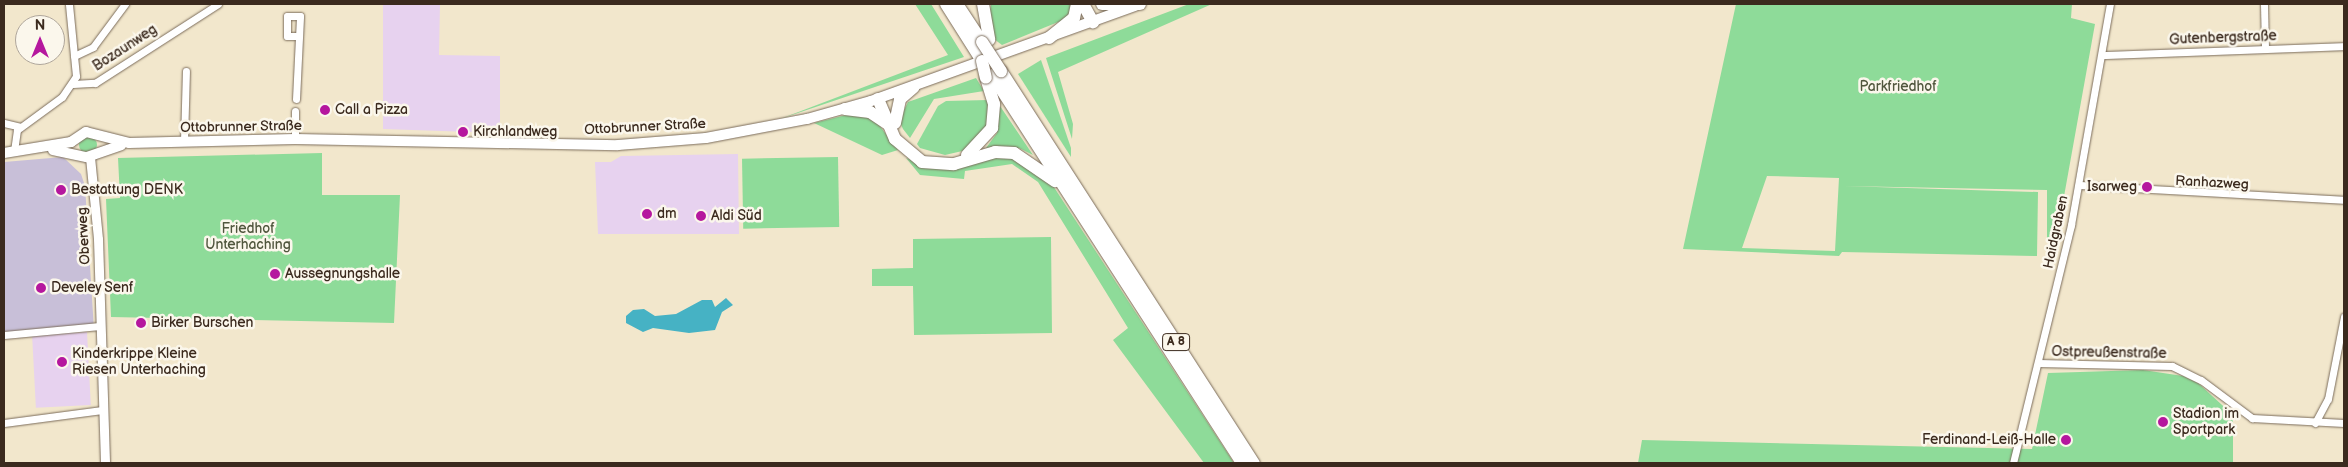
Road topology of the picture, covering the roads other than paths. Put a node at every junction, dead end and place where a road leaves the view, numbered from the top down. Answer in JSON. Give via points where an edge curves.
{"nodes":[{"id":1,"x":69,"y":4,"type":"edge"},
{"id":2,"x":125,"y":4,"type":"edge"},
{"id":3,"x":218,"y":4,"type":"edge"},
{"id":4,"x":946,"y":4,"type":"edge"},
{"id":5,"x":957,"y":4,"type":"edge"},
{"id":6,"x":982,"y":4,"type":"edge"},
{"id":7,"x":1078,"y":4,"type":"edge"},
{"id":8,"x":1084,"y":4,"type":"edge"},
{"id":9,"x":1095,"y":4,"type":"edge"},
{"id":10,"x":1102,"y":4,"type":"edge"},
{"id":11,"x":1141,"y":4,"type":"edge"},
{"id":12,"x":2110,"y":4,"type":"edge"},
{"id":13,"x":2264,"y":4,"type":"edge"},
{"id":14,"x":1095,"y":21,"type":"junction"},
{"id":15,"x":296,"y":36,"type":"dead end"},
{"id":16,"x":1049,"y":38,"type":"junction"},
{"id":17,"x":981,"y":42,"type":"junction"},
{"id":18,"x":2344,"y":46,"type":"edge"},
{"id":19,"x":2265,"y":49,"type":"junction"},
{"id":20,"x":2103,"y":54,"type":"junction"},
{"id":21,"x":74,"y":56,"type":"junction"},
{"id":22,"x":186,"y":71,"type":"dead end"},
{"id":23,"x":999,"y":75,"type":"junction"},
{"id":24,"x":73,"y":84,"type":"junction"},
{"id":25,"x":914,"y":87,"type":"junction"},
{"id":26,"x":882,"y":97,"type":"junction"},
{"id":27,"x":296,"y":99,"type":"dead end"},
{"id":28,"x":845,"y":109,"type":"junction"},
{"id":29,"x":295,"y":111,"type":"dead end"},
{"id":30,"x":4,"y":122,"type":"edge"},
{"id":31,"x":891,"y":124,"type":"junction"},
{"id":32,"x":21,"y":127,"type":"junction"},
{"id":33,"x":96,"y":135,"type":"junction"},
{"id":34,"x":77,"y":138,"type":"junction"},
{"id":35,"x":295,"y":139,"type":"junction"},
{"id":36,"x":184,"y":141,"type":"junction"},
{"id":37,"x":129,"y":143,"type":"junction"},
{"id":38,"x":39,"y":149,"type":"junction"},
{"id":39,"x":9,"y":152,"type":"edge"},
{"id":40,"x":77,"y":152,"type":"junction"},
{"id":41,"x":94,"y":154,"type":"junction"},
{"id":42,"x":2079,"y":185,"type":"junction"},
{"id":43,"x":2344,"y":200,"type":"edge"},
{"id":44,"x":1081,"y":212,"type":"junction"},
{"id":45,"x":2344,"y":317,"type":"edge"},
{"id":46,"x":100,"y":326,"type":"junction"},
{"id":47,"x":4,"y":336,"type":"edge"},
{"id":48,"x":2038,"y":363,"type":"junction"},
{"id":49,"x":102,"y":410,"type":"junction"},
{"id":50,"x":4,"y":423,"type":"edge"},
{"id":51,"x":2315,"y":423,"type":"junction"},
{"id":52,"x":2344,"y":423,"type":"edge"},
{"id":53,"x":105,"y":463,"type":"edge"},
{"id":54,"x":1242,"y":463,"type":"edge"},
{"id":55,"x":1254,"y":463,"type":"edge"},
{"id":56,"x":2013,"y":463,"type":"edge"}],
"edges":[{"from":1,"to":21,"type":"street"},
{"from":2,"to":21,"type":"street","via":[[92,47]]},
{"from":3,"to":24,"type":"street","name":"Bozaunweg","via":[[95,83]]},
{"from":4,"to":17,"type":"highway","number":"A 8"},
{"from":5,"to":17,"type":"highway","number":"A 8"},
{"from":6,"to":17,"type":"highway"},
{"from":7,"to":16,"type":"highway","via":[[1074,18]]},
{"from":8,"to":14,"type":"highway"},
{"from":9,"to":14,"type":"highway"},
{"from":10,"to":11,"type":"highway"},
{"from":11,"to":14,"type":"main road","name":"Ottobrunner Straße"},
{"from":12,"to":20,"type":"street","name":"Haidgraben"},
{"from":13,"to":19,"type":"street"},
{"from":14,"to":16,"type":"main road","name":"Ottobrunner Straße"},
{"from":15,"to":27,"type":"street"},
{"from":16,"to":25,"type":"main road","name":"Ottobrunner Straße"},
{"from":17,"to":23,"type":"highway","number":"A 8","bridge":true},
{"from":17,"to":23,"type":"highway","number":"A 8","bridge":true,"via":[[982,61]]},
{"from":18,"to":19,"type":"street","name":"Gutenbergstraße"},
{"from":19,"to":20,"type":"street","name":"Gutenbergstraße"},
{"from":20,"to":42,"type":"street","name":"Haidgraben"},
{"from":21,"to":24,"type":"street"},
{"from":22,"to":36,"type":"street"},
{"from":23,"to":31,"type":"highway","via":[[992,128],[978,148],[962,158],[939,160],[915,152]]},
{"from":23,"to":44,"type":"highway","number":"A 8"},
{"from":23,"to":55,"type":"highway","number":"A 8"},
{"from":24,"to":32,"type":"street"},
{"from":25,"to":26,"type":"main road","name":"Ottobrunner Straße"},
{"from":25,"to":31,"type":"highway","via":[[900,99]]},
{"from":26,"to":28,"type":"main road","name":"Ottobrunner Straße"},
{"from":26,"to":31,"type":"highway"},
{"from":28,"to":31,"type":"highway","via":[[870,112]]},
{"from":28,"to":35,"type":"main road","name":"Ottobrunner Straße","via":[[706,138],[618,145]]},
{"from":29,"to":35,"type":"street"},
{"from":30,"to":32,"type":"street"},
{"from":31,"to":44,"type":"highway","via":[[903,149],[931,165],[963,163],[995,152],[1014,153],[1048,174]]},
{"from":32,"to":39,"type":"street"},
{"from":33,"to":34,"type":"main road","name":"Ottobrunner Straße","via":[[86,132]]},
{"from":33,"to":37,"type":"main road","name":"Ottobrunner Straße"},
{"from":33,"to":41,"type":"main road"},
{"from":34,"to":38,"type":"main road","name":"Ottobrunner Straße"},
{"from":34,"to":40,"type":"main road"},
{"from":35,"to":36,"type":"main road","name":"Ottobrunner Straße"},
{"from":36,"to":37,"type":"main road","name":"Ottobrunner Straße"},
{"from":37,"to":41,"type":"main road","name":"Ottobrunner Straße"},
{"from":38,"to":39,"type":"main road","name":"Ottobrunner Straße"},
{"from":38,"to":40,"type":"main road","name":"Ottobrunner Straße"},
{"from":40,"to":41,"type":"main road","name":"Ottobrunner Straße"},
{"from":41,"to":46,"type":"street","name":"Oberweg"},
{"from":42,"to":43,"type":"street","name":"Ranhazweg"},
{"from":42,"to":48,"type":"street","name":"Haidgraben"},
{"from":44,"to":54,"type":"highway","number":"A 8"},
{"from":45,"to":51,"type":"street","via":[[2328,398]]},
{"from":46,"to":47,"type":"street"},
{"from":46,"to":49,"type":"street","name":"Oberweg"},
{"from":48,"to":51,"type":"street","name":"Ostpreußenstraße","via":[[2172,366],[2201,380],[2248,416],[2270,422]]},
{"from":48,"to":56,"type":"street","name":"Haidgraben"},
{"from":49,"to":50,"type":"street"},
{"from":49,"to":53,"type":"street","name":"Oberweg"},
{"from":51,"to":52,"type":"street","name":"Ostpreußenstraße"}]}
